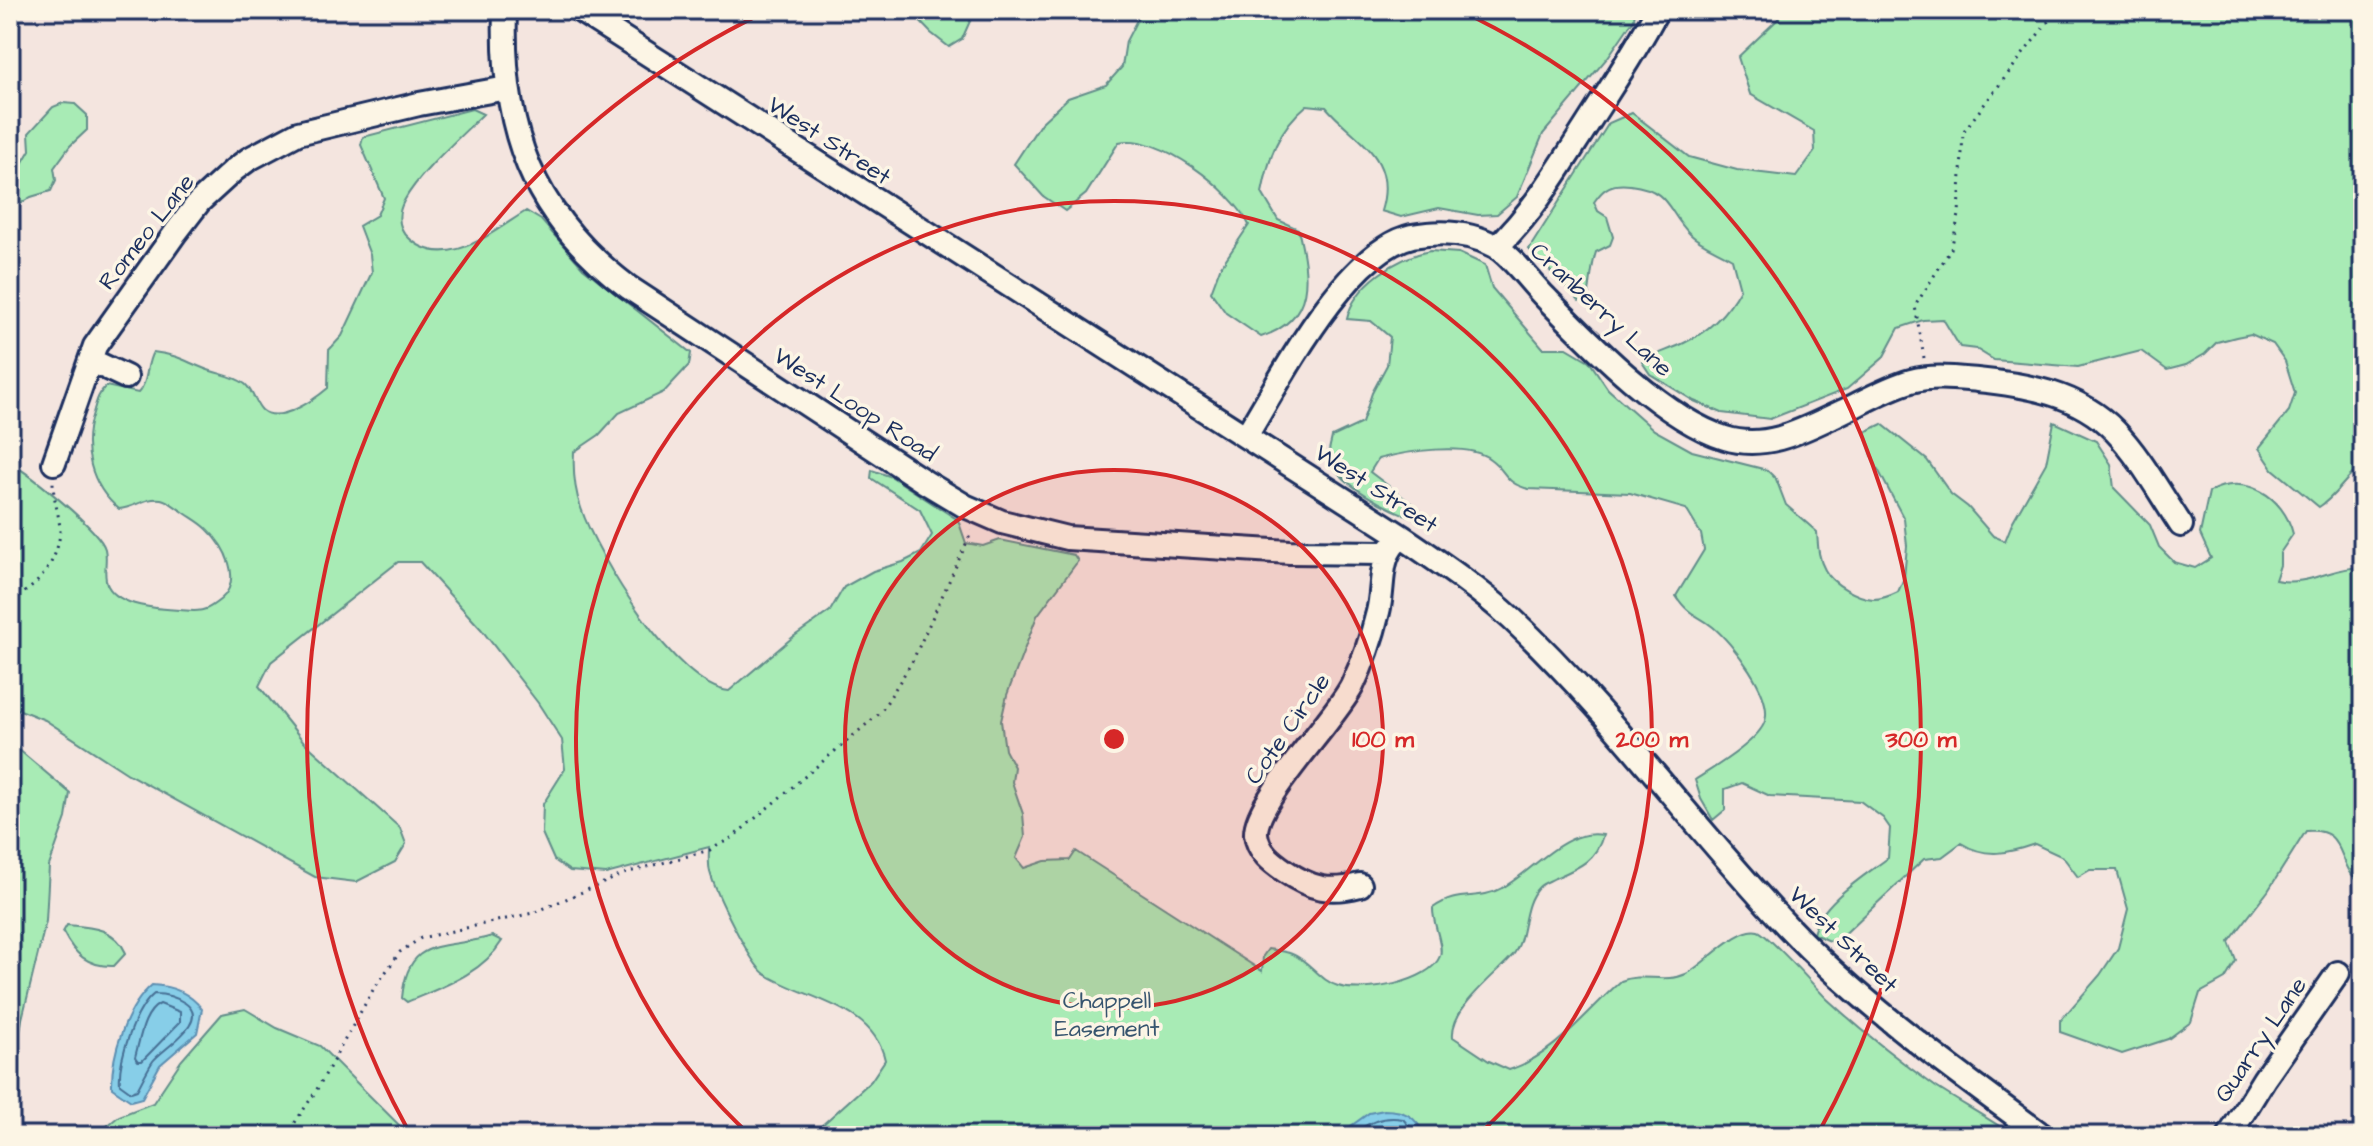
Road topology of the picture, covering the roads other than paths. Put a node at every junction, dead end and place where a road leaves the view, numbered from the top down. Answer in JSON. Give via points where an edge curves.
{"nodes":[{"id":1,"x":505,"y":10,"type":"edge"},
{"id":2,"x":579,"y":10,"type":"edge"},
{"id":3,"x":1656,"y":12,"type":"dead end"},
{"id":4,"x":507,"y":88,"type":"junction"},
{"id":5,"x":1497,"y":247,"type":"junction"},
{"id":6,"x":90,"y":360,"type":"junction"},
{"id":7,"x":126,"y":377,"type":"dead end"},
{"id":8,"x":1246,"y":436,"type":"junction"},
{"id":9,"x":54,"y":463,"type":"road end"},
{"id":10,"x":2181,"y":525,"type":"dead end"},
{"id":11,"x":1401,"y":536,"type":"junction"},
{"id":12,"x":1385,"y":553,"type":"junction"},
{"id":13,"x":1360,"y":885,"type":"dead end"},
{"id":14,"x":2338,"y":973,"type":"dead end"},
{"id":15,"x":2043,"y":1136,"type":"edge"},
{"id":16,"x":2229,"y":1136,"type":"edge"}],
"edges":[{"from":1,"to":4,"type":"street","name":"West Loop Road"},
{"from":2,"to":8,"type":"street","name":"West Street"},
{"from":3,"to":5,"type":"street","via":[[1541,197]]},
{"from":4,"to":6,"type":"street","name":"Romeo Lane","via":[[323,125],[249,159],[199,202],[117,312]]},
{"from":4,"to":12,"type":"street","name":"West Loop Road","via":[[519,141],[542,196],[611,274],[980,513],[1025,529],[1106,542]]},
{"from":5,"to":8,"type":"street","name":"Cranberry Lane","via":[[1472,236],[1435,234],[1413,236],[1380,250],[1338,291]]},
{"from":5,"to":10,"type":"street","name":"Cranberry Lane","via":[[1632,379],[1662,403],[1727,439],[1752,443],[1783,437],[1895,387],[1928,378],[2030,387],[2079,404],[2114,429]]},
{"from":6,"to":7,"type":"street"},
{"from":6,"to":9,"type":"street","name":"Romeo Lane"},
{"from":8,"to":11,"type":"street","name":"West Street"},
{"from":11,"to":12,"type":"street"},
{"from":11,"to":15,"type":"street","name":"West Street","via":[[1471,585],[1550,655],[1756,892],[1846,984]]},
{"from":12,"to":13,"type":"street","name":"Cote Circle","via":[[1379,610],[1352,686],[1273,795],[1256,829],[1265,854],[1290,874],[1329,890]]},
{"from":14,"to":16,"type":"street","name":"Quarry Lane"}]}
